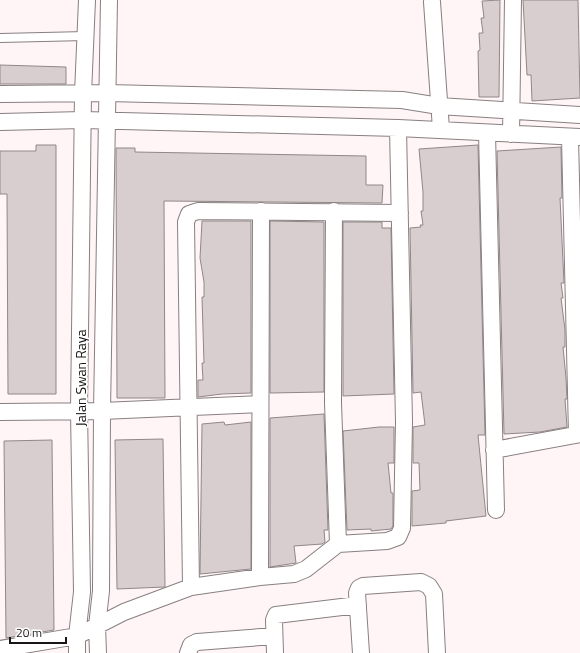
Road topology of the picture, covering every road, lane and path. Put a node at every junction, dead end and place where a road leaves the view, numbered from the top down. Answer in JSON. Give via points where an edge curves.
{"nodes":[{"id":1,"x":87,"y":0,"type":"edge"},
{"id":2,"x":109,"y":0,"type":"edge"},
{"id":3,"x":513,"y":0,"type":"edge"},
{"id":4,"x":432,"y":2,"type":"dead end"},
{"id":5,"x":86,"y":36,"type":"junction"},
{"id":6,"x":0,"y":38,"type":"edge"},
{"id":7,"x":107,"y":93,"type":"junction"},
{"id":8,"x":0,"y":94,"type":"edge"},
{"id":9,"x":83,"y":94,"type":"junction"},
{"id":10,"x":288,"y":98,"type":"junction"},
{"id":11,"x":439,"y":106,"type":"junction"},
{"id":12,"x":510,"y":111,"type":"junction"},
{"id":13,"x":580,"y":115,"type":"edge"},
{"id":14,"x":83,"y":120,"type":"junction"},
{"id":15,"x":107,"y":120,"type":"junction"},
{"id":16,"x":0,"y":122,"type":"edge"},
{"id":17,"x":288,"y":125,"type":"junction"},
{"id":18,"x":398,"y":128,"type":"junction"},
{"id":19,"x":441,"y":129,"type":"junction"},
{"id":20,"x":487,"y":133,"type":"junction"},
{"id":21,"x":511,"y":134,"type":"junction"},
{"id":22,"x":575,"y":137,"type":"edge"},
{"id":23,"x":261,"y":211,"type":"junction"},
{"id":24,"x":334,"y":211,"type":"junction"},
{"id":25,"x":400,"y":213,"type":"junction"},
{"id":26,"x":260,"y":404,"type":"junction"},
{"id":27,"x":187,"y":408,"type":"junction"},
{"id":28,"x":79,"y":411,"type":"junction"},
{"id":29,"x":102,"y":411,"type":"junction"},
{"id":30,"x":0,"y":412,"type":"edge"},
{"id":31,"x":578,"y":434,"type":"edge"},
{"id":32,"x":494,"y":450,"type":"junction"},
{"id":33,"x":496,"y":510,"type":"dead end"},
{"id":34,"x":338,"y":544,"type":"junction"},
{"id":35,"x":260,"y":576,"type":"junction"},
{"id":36,"x":191,"y":587,"type":"junction"},
{"id":37,"x":358,"y":605,"type":"junction"},
{"id":38,"x":97,"y":626,"type":"junction"},
{"id":39,"x":77,"y":636,"type":"junction"},
{"id":40,"x":274,"y":636,"type":"junction"},
{"id":41,"x":0,"y":649,"type":"edge"},
{"id":42,"x":77,"y":653,"type":"edge"},
{"id":43,"x":98,"y":653,"type":"edge"},
{"id":44,"x":188,"y":653,"type":"edge"},
{"id":45,"x":275,"y":653,"type":"edge"},
{"id":46,"x":361,"y":653,"type":"edge"},
{"id":47,"x":437,"y":653,"type":"edge"}],
"edges":[{"from":1,"to":5,"type":"street","name":"Jalan Swan Raya"},
{"from":2,"to":7,"type":"street","name":"Jalan Swan Raya"},
{"from":3,"to":12,"type":"street"},
{"from":4,"to":11,"type":"street"},
{"from":5,"to":6,"type":"lane"},
{"from":5,"to":9,"type":"street","name":"Jalan Swan Raya"},
{"from":7,"to":9,"type":"street"},
{"from":7,"to":10,"type":"street"},
{"from":7,"to":15,"type":"street","name":"Jalan Swan Raya"},
{"from":8,"to":9,"type":"street"},
{"from":9,"to":14,"type":"street","name":"Jalan Swan Raya"},
{"from":10,"to":11,"type":"street","via":[[402,100]]},
{"from":10,"to":17,"type":"street"},
{"from":11,"to":12,"type":"street"},
{"from":11,"to":19,"type":"street"},
{"from":12,"to":13,"type":"street"},
{"from":12,"to":21,"type":"street"},
{"from":14,"to":15,"type":"street"},
{"from":14,"to":16,"type":"street"},
{"from":14,"to":28,"type":"street","name":"Jalan Swan Raya"},
{"from":15,"to":17,"type":"street"},
{"from":15,"to":29,"type":"street","name":"Jalan Swan Raya"},
{"from":17,"to":18,"type":"street"},
{"from":18,"to":19,"type":"street"},
{"from":18,"to":25,"type":"street"},
{"from":19,"to":20,"type":"street"},
{"from":20,"to":21,"type":"street"},
{"from":20,"to":32,"type":"street"},
{"from":21,"to":22,"type":"street"},
{"from":22,"to":31,"type":"street"},
{"from":23,"to":24,"type":"street"},
{"from":23,"to":26,"type":"street"},
{"from":23,"to":27,"type":"street","via":[[198,211],[189,214],[186,222]]},
{"from":24,"to":25,"type":"street"},
{"from":24,"to":34,"type":"street","via":[[334,403]]},
{"from":25,"to":34,"type":"street","via":[[404,422],[402,528],[398,537],[387,541]]},
{"from":26,"to":27,"type":"street"},
{"from":26,"to":35,"type":"street"},
{"from":27,"to":29,"type":"street"},
{"from":27,"to":36,"type":"street"},
{"from":28,"to":29,"type":"street"},
{"from":28,"to":30,"type":"street"},
{"from":28,"to":39,"type":"street","name":"Jalan Swan Raya","via":[[82,592]]},
{"from":29,"to":38,"type":"street","name":"Jalan Swan Raya","via":[[100,591]]},
{"from":31,"to":32,"type":"street"},
{"from":32,"to":33,"type":"street"},
{"from":34,"to":35,"type":"street","via":[[306,569],[294,574]]},
{"from":35,"to":36,"type":"street"},
{"from":36,"to":38,"type":"street","via":[[124,612]]},
{"from":37,"to":40,"type":"street","via":[[276,615]]},
{"from":37,"to":46,"type":"street"},
{"from":37,"to":47,"type":"street","via":[[357,593],[363,586],[421,582],[429,586],[434,594]]},
{"from":38,"to":39,"type":"street"},
{"from":38,"to":43,"type":"street","name":"Jalan Swan Raya"},
{"from":39,"to":41,"type":"street"},
{"from":39,"to":42,"type":"street","name":"Jalan Swan Raya"},
{"from":40,"to":44,"type":"street","via":[[197,642],[191,645]]},
{"from":40,"to":45,"type":"street"}]}
